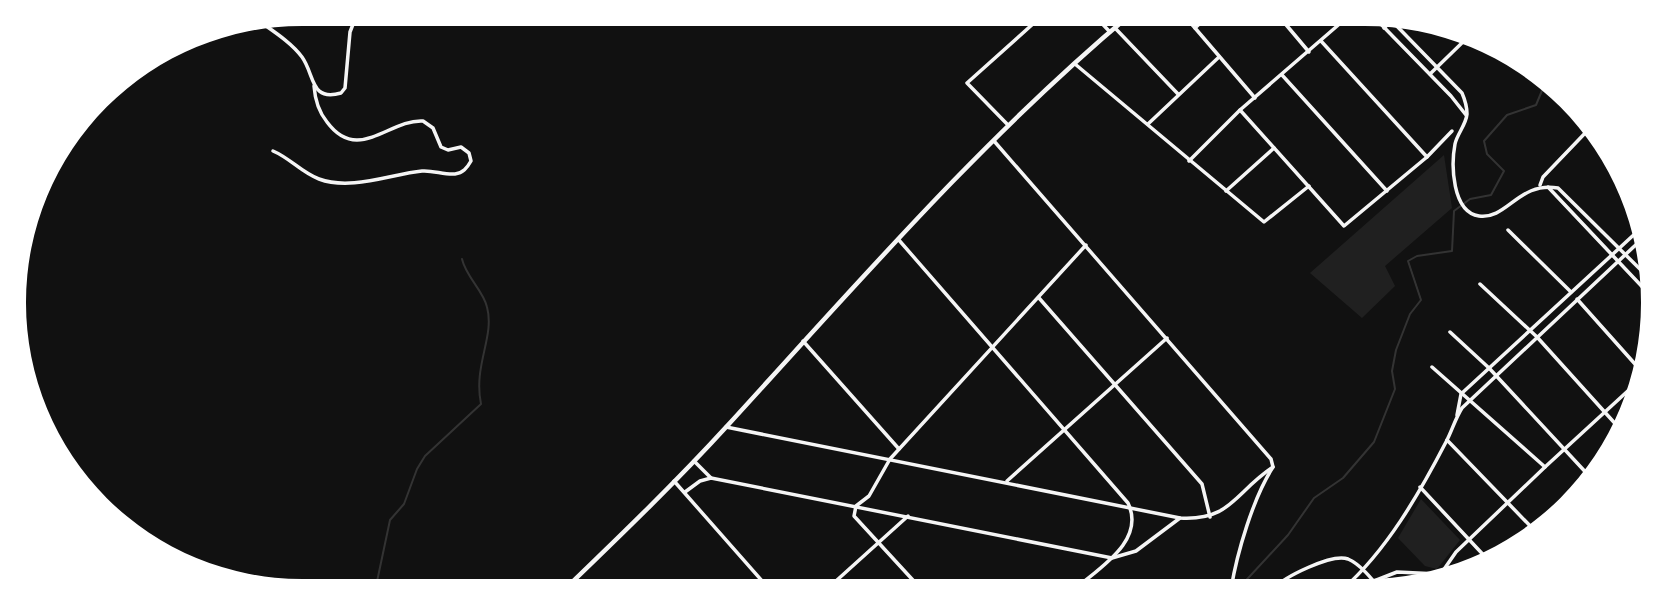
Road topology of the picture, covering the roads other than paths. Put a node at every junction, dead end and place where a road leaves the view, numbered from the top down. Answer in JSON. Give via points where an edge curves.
{"nodes":[{"id":1,"x":352,"y":26,"type":"edge"},
{"id":2,"x":1031,"y":26,"type":"edge"},
{"id":3,"x":1104,"y":26,"type":"edge"},
{"id":4,"x":1117,"y":26,"type":"edge"},
{"id":5,"x":1287,"y":26,"type":"edge"},
{"id":6,"x":1338,"y":26,"type":"edge"},
{"id":7,"x":1195,"y":27,"type":"edge"},
{"id":8,"x":1115,"y":28,"type":"junction"},
{"id":9,"x":1384,"y":28,"type":"edge"},
{"id":10,"x":268,"y":29,"type":"edge"},
{"id":11,"x":1401,"y":29,"type":"edge"},
{"id":12,"x":1110,"y":32,"type":"junction"},
{"id":13,"x":1321,"y":41,"type":"junction"},
{"id":14,"x":1461,"y":44,"type":"edge"},
{"id":15,"x":1309,"y":52,"type":"junction"},
{"id":16,"x":1219,"y":57,"type":"junction"},
{"id":17,"x":1075,"y":64,"type":"junction"},
{"id":18,"x":1436,"y":68,"type":"junction"},
{"id":19,"x":1430,"y":74,"type":"junction"},
{"id":20,"x":1282,"y":75,"type":"junction"},
{"id":21,"x":314,"y":86,"type":"junction"},
{"id":22,"x":1178,"y":94,"type":"junction"},
{"id":23,"x":1255,"y":98,"type":"junction"},
{"id":24,"x":1240,"y":110,"type":"junction"},
{"id":25,"x":1466,"y":117,"type":"junction"},
{"id":26,"x":1147,"y":124,"type":"junction"},
{"id":27,"x":1009,"y":126,"type":"junction"},
{"id":28,"x":1452,"y":131,"type":"dead end"},
{"id":29,"x":1584,"y":135,"type":"edge"},
{"id":30,"x":994,"y":141,"type":"junction"},
{"id":31,"x":1274,"y":148,"type":"junction"},
{"id":32,"x":273,"y":151,"type":"dead end"},
{"id":33,"x":1427,"y":157,"type":"junction"},
{"id":34,"x":1189,"y":160,"type":"junction"},
{"id":35,"x":1308,"y":186,"type":"junction"},
{"id":36,"x":1539,"y":186,"type":"junction"},
{"id":37,"x":1547,"y":186,"type":"junction"},
{"id":38,"x":1226,"y":191,"type":"junction"},
{"id":39,"x":1387,"y":191,"type":"junction"},
{"id":40,"x":1508,"y":230,"type":"dead end"},
{"id":41,"x":1632,"y":236,"type":"edge"},
{"id":42,"x":898,"y":239,"type":"junction"},
{"id":43,"x":1086,"y":245,"type":"junction"},
{"id":44,"x":1634,"y":246,"type":"edge"},
{"id":45,"x":1619,"y":247,"type":"junction"},
{"id":46,"x":1612,"y":254,"type":"junction"},
{"id":47,"x":1626,"y":254,"type":"junction"},
{"id":48,"x":1619,"y":260,"type":"junction"},
{"id":49,"x":1638,"y":267,"type":"edge"},
{"id":50,"x":1480,"y":284,"type":"dead end"},
{"id":51,"x":1640,"y":284,"type":"edge"},
{"id":52,"x":1571,"y":292,"type":"junction"},
{"id":53,"x":1039,"y":298,"type":"junction"},
{"id":54,"x":1577,"y":299,"type":"junction"},
{"id":55,"x":1529,"y":330,"type":"junction"},
{"id":56,"x":1450,"y":331,"type":"dead end"},
{"id":57,"x":1537,"y":337,"type":"junction"},
{"id":58,"x":1167,"y":338,"type":"junction"},
{"id":59,"x":803,"y":341,"type":"junction"},
{"id":60,"x":993,"y":349,"type":"junction"},
{"id":61,"x":1633,"y":364,"type":"edge"},
{"id":62,"x":1432,"y":367,"type":"dead end"},
{"id":63,"x":1489,"y":368,"type":"junction"},
{"id":64,"x":1495,"y":375,"type":"junction"},
{"id":65,"x":1115,"y":384,"type":"junction"},
{"id":66,"x":1625,"y":393,"type":"edge"},
{"id":67,"x":1461,"y":394,"type":"junction"},
{"id":68,"x":1469,"y":400,"type":"junction"},
{"id":69,"x":1606,"y":412,"type":"junction"},
{"id":70,"x":1457,"y":416,"type":"junction"},
{"id":71,"x":1614,"y":421,"type":"edge"},
{"id":72,"x":726,"y":427,"type":"junction"},
{"id":73,"x":1063,"y":430,"type":"junction"},
{"id":74,"x":1447,"y":440,"type":"junction"},
{"id":75,"x":899,"y":449,"type":"junction"},
{"id":76,"x":1565,"y":449,"type":"junction"},
{"id":77,"x":890,"y":458,"type":"junction"},
{"id":78,"x":694,"y":460,"type":"junction"},
{"id":79,"x":1273,"y":467,"type":"junction"},
{"id":80,"x":1545,"y":467,"type":"junction"},
{"id":81,"x":1584,"y":471,"type":"edge"},
{"id":82,"x":711,"y":478,"type":"junction"},
{"id":83,"x":674,"y":480,"type":"junction"},
{"id":84,"x":1006,"y":482,"type":"junction"},
{"id":85,"x":1420,"y":487,"type":"junction"},
{"id":86,"x":685,"y":492,"type":"junction"},
{"id":87,"x":1507,"y":503,"type":"junction"},
{"id":88,"x":856,"y":506,"type":"junction"},
{"id":89,"x":1131,"y":509,"type":"junction"},
{"id":90,"x":908,"y":516,"type":"junction"},
{"id":91,"x":1210,"y":517,"type":"junction"},
{"id":92,"x":1180,"y":518,"type":"junction"},
{"id":93,"x":1529,"y":525,"type":"edge"},
{"id":94,"x":1468,"y":540,"type":"junction"},
{"id":95,"x":880,"y":542,"type":"junction"},
{"id":96,"x":1481,"y":553,"type":"edge"},
{"id":97,"x":1112,"y":558,"type":"junction"},
{"id":98,"x":1446,"y":566,"type":"edge"},
{"id":99,"x":1363,"y":571,"type":"junction"},
{"id":100,"x":1414,"y":574,"type":"edge"},
{"id":101,"x":1381,"y":578,"type":"edge"},
{"id":102,"x":575,"y":579,"type":"edge"},
{"id":103,"x":760,"y":579,"type":"edge"},
{"id":104,"x":838,"y":579,"type":"edge"},
{"id":105,"x":912,"y":579,"type":"edge"},
{"id":106,"x":1087,"y":579,"type":"edge"},
{"id":107,"x":1232,"y":579,"type":"edge"},
{"id":108,"x":1288,"y":579,"type":"edge"},
{"id":109,"x":1354,"y":579,"type":"edge"},
{"id":110,"x":1371,"y":579,"type":"edge"}],
"edges":[{"from":1,"to":21,"type":"street","via":[[345,88],[331,96]]},
{"from":2,"to":27,"type":"street","via":[[967,83]]},
{"from":3,"to":12,"type":"street"},
{"from":4,"to":8,"type":"main road"},
{"from":5,"to":15,"type":"street"},
{"from":6,"to":13,"type":"street"},
{"from":7,"to":16,"type":"street"},
{"from":8,"to":12,"type":"main road"},
{"from":8,"to":22,"type":"street"},
{"from":9,"to":19,"type":"street"},
{"from":10,"to":21,"type":"street","via":[[303,58]]},
{"from":11,"to":18,"type":"street"},
{"from":12,"to":17,"type":"main road"},
{"from":13,"to":15,"type":"street"},
{"from":13,"to":33,"type":"street"},
{"from":14,"to":18,"type":"street"},
{"from":15,"to":20,"type":"street"},
{"from":16,"to":22,"type":"street"},
{"from":16,"to":23,"type":"street"},
{"from":17,"to":26,"type":"street"},
{"from":17,"to":27,"type":"main road"},
{"from":18,"to":19,"type":"street"},
{"from":18,"to":25,"type":"street","via":[[1462,93]]},
{"from":19,"to":25,"type":"street"},
{"from":20,"to":23,"type":"street"},
{"from":20,"to":39,"type":"street"},
{"from":21,"to":32,"type":"street","via":[[318,110],[332,130],[344,137],[361,140],[423,121],[433,128],[441,148],[461,147],[469,153],[467,169],[453,174],[431,170],[333,181],[309,174]]},
{"from":22,"to":26,"type":"street"},
{"from":23,"to":24,"type":"street"},
{"from":24,"to":31,"type":"street"},
{"from":24,"to":34,"type":"street"},
{"from":25,"to":36,"type":"street","via":[[1455,150],[1466,210],[1491,215]]},
{"from":26,"to":34,"type":"street"},
{"from":27,"to":30,"type":"main road"},
{"from":28,"to":33,"type":"street"},
{"from":29,"to":36,"type":"street","via":[[1542,177]]},
{"from":30,"to":42,"type":"main road"},
{"from":30,"to":43,"type":"street"},
{"from":31,"to":35,"type":"street"},
{"from":31,"to":38,"type":"street"},
{"from":33,"to":39,"type":"street"},
{"from":34,"to":38,"type":"street"},
{"from":35,"to":38,"type":"street","via":[[1264,222]]},
{"from":35,"to":39,"type":"street","via":[[1344,226]]},
{"from":36,"to":37,"type":"street"},
{"from":37,"to":45,"type":"street","via":[[1565,192]]},
{"from":37,"to":46,"type":"street"},
{"from":40,"to":52,"type":"street"},
{"from":41,"to":45,"type":"street"},
{"from":42,"to":59,"type":"main road"},
{"from":42,"to":60,"type":"street"},
{"from":43,"to":53,"type":"street"},
{"from":43,"to":58,"type":"street"},
{"from":44,"to":47,"type":"street"},
{"from":45,"to":46,"type":"street"},
{"from":45,"to":47,"type":"street"},
{"from":46,"to":48,"type":"street"},
{"from":46,"to":52,"type":"street"},
{"from":47,"to":48,"type":"street"},
{"from":47,"to":49,"type":"street"},
{"from":48,"to":51,"type":"street"},
{"from":48,"to":54,"type":"street"},
{"from":50,"to":55,"type":"street"},
{"from":52,"to":55,"type":"street"},
{"from":53,"to":60,"type":"street"},
{"from":53,"to":65,"type":"street"},
{"from":54,"to":57,"type":"street"},
{"from":54,"to":61,"type":"street"},
{"from":55,"to":57,"type":"street"},
{"from":55,"to":63,"type":"street"},
{"from":56,"to":63,"type":"street"},
{"from":57,"to":64,"type":"street"},
{"from":57,"to":69,"type":"street"},
{"from":58,"to":65,"type":"street"},
{"from":58,"to":79,"type":"street","via":[[1272,459]]},
{"from":59,"to":72,"type":"main road"},
{"from":59,"to":75,"type":"street"},
{"from":60,"to":73,"type":"street"},
{"from":60,"to":75,"type":"street"},
{"from":62,"to":67,"type":"street"},
{"from":63,"to":64,"type":"street"},
{"from":63,"to":67,"type":"street"},
{"from":64,"to":68,"type":"street"},
{"from":64,"to":76,"type":"street"},
{"from":65,"to":73,"type":"street"},
{"from":65,"to":91,"type":"street","via":[[1202,484]]},
{"from":66,"to":69,"type":"street"},
{"from":67,"to":68,"type":"street"},
{"from":67,"to":70,"type":"street"},
{"from":68,"to":70,"type":"street"},
{"from":68,"to":80,"type":"street"},
{"from":69,"to":71,"type":"street"},
{"from":69,"to":76,"type":"street"},
{"from":70,"to":74,"type":"street"},
{"from":72,"to":77,"type":"street"},
{"from":72,"to":78,"type":"main road"},
{"from":73,"to":84,"type":"street"},
{"from":73,"to":89,"type":"street"},
{"from":74,"to":85,"type":"street"},
{"from":74,"to":87,"type":"street"},
{"from":75,"to":77,"type":"street"},
{"from":76,"to":80,"type":"street"},
{"from":76,"to":81,"type":"street"},
{"from":77,"to":84,"type":"street"},
{"from":77,"to":88,"type":"street","via":[[869,496]]},
{"from":78,"to":82,"type":"street"},
{"from":78,"to":83,"type":"main road"},
{"from":79,"to":91,"type":"street","via":[[1251,482],[1225,510]]},
{"from":79,"to":107,"type":"street","via":[[1258,491]]},
{"from":80,"to":87,"type":"street"},
{"from":82,"to":86,"type":"street"},
{"from":82,"to":88,"type":"street"},
{"from":83,"to":86,"type":"street"},
{"from":83,"to":102,"type":"main road"},
{"from":84,"to":89,"type":"street"},
{"from":85,"to":94,"type":"street"},
{"from":85,"to":99,"type":"street"},
{"from":86,"to":103,"type":"street"},
{"from":87,"to":93,"type":"street"},
{"from":87,"to":94,"type":"street"},
{"from":88,"to":90,"type":"street"},
{"from":88,"to":95,"type":"street","via":[[854,516]]},
{"from":89,"to":92,"type":"street"},
{"from":89,"to":97,"type":"street","via":[[1132,529]]},
{"from":90,"to":95,"type":"street"},
{"from":90,"to":97,"type":"street"},
{"from":91,"to":92,"type":"street"},
{"from":92,"to":97,"type":"street","via":[[1136,551]]},
{"from":94,"to":96,"type":"street"},
{"from":94,"to":98,"type":"street"},
{"from":95,"to":104,"type":"street"},
{"from":95,"to":105,"type":"street"},
{"from":97,"to":106,"type":"street"},
{"from":99,"to":108,"type":"street","via":[[1340,558]]},
{"from":99,"to":109,"type":"street"},
{"from":99,"to":110,"type":"street"},
{"from":100,"to":101,"type":"street","via":[[1397,572]]}]}
